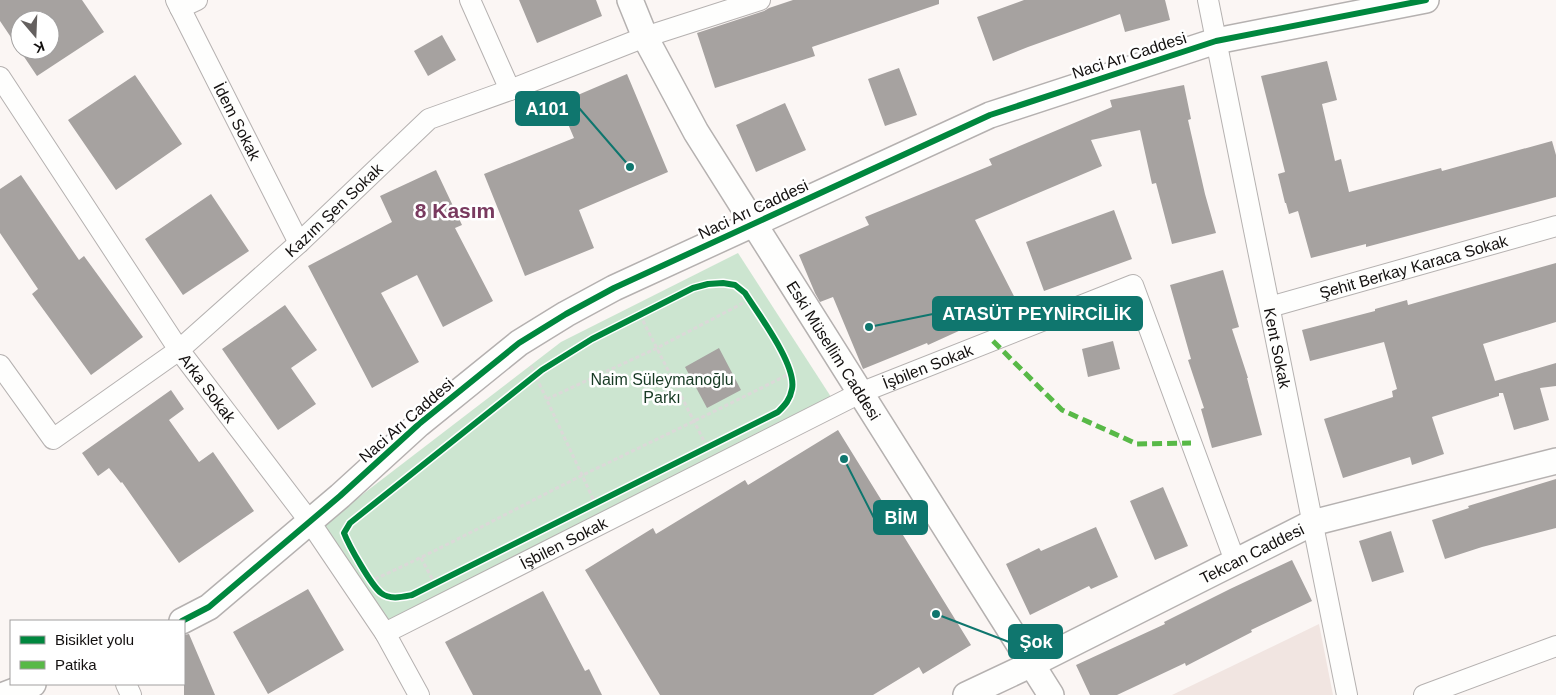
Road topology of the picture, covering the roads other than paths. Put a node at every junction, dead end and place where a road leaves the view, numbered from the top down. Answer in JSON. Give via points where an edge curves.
{"nodes":[{"id":1,"x":470,"y":0,"type":"edge"},
{"id":2,"x":630,"y":0,"type":"edge"},
{"id":3,"x":760,"y":0,"type":"edge"},
{"id":4,"x":1208,"y":0,"type":"edge"},
{"id":5,"x":1426,"y":0,"type":"edge"},
{"id":6,"x":184,"y":3,"type":"edge"},
{"id":7,"x":645,"y":37,"type":"junction"},
{"id":8,"x":1216,"y":41,"type":"junction"},
{"id":9,"x":0,"y":77,"type":"edge"},
{"id":10,"x":510,"y":90,"type":"junction"},
{"id":11,"x":754,"y":224,"type":"junction"},
{"id":12,"x":1556,"y":226,"type":"edge"},
{"id":13,"x":298,"y":243,"type":"junction"},
{"id":14,"x":1270,"y":307,"type":"junction"},
{"id":15,"x":179,"y":350,"type":"junction"},
{"id":16,"x":0,"y":365,"type":"edge"},
{"id":17,"x":860,"y":393,"type":"junction"},
{"id":18,"x":1556,"y":461,"type":"edge"},
{"id":19,"x":310,"y":522,"type":"junction"},
{"id":20,"x":1312,"y":523,"type":"junction"},
{"id":21,"x":1235,"y":561,"type":"junction"},
{"id":22,"x":184,"y":620,"type":"edge"},
{"id":23,"x":385,"y":633,"type":"junction"},
{"id":24,"x":1556,"y":646,"type":"edge"},
{"id":25,"x":1032,"y":664,"type":"junction"},
{"id":26,"x":30,"y":685,"type":"edge"},
{"id":27,"x":4,"y":695,"type":"edge"},
{"id":28,"x":419,"y":695,"type":"edge"},
{"id":29,"x":966,"y":695,"type":"edge"},
{"id":30,"x":1051,"y":695,"type":"edge"},
{"id":31,"x":1347,"y":695,"type":"edge"},
{"id":32,"x":1424,"y":695,"type":"edge"}],
"edges":[{"from":1,"to":10,"type":"street"},
{"from":2,"to":7,"type":"street","name":"Eski Müsellim Caddesi"},
{"from":3,"to":7,"type":"street","name":"Kazım Şen Sokak"},
{"from":4,"to":8,"type":"street","name":"Kent Sokak"},
{"from":5,"to":8,"type":"street","name":"Naci Arı Caddesi"},
{"from":6,"to":13,"type":"street","name":"İdem Sokak"},
{"from":7,"to":10,"type":"street","name":"Kazım Şen Sokak"},
{"from":7,"to":11,"type":"street","name":"Eski Müsellim Caddesi","via":[[696,132]]},
{"from":8,"to":11,"type":"street","name":"Naci Arı Caddesi","via":[[990,115]]},
{"from":8,"to":14,"type":"street","name":"Kent Sokak"},
{"from":9,"to":15,"type":"street","name":"Arka Sokak"},
{"from":10,"to":13,"type":"street","name":"Kazım Şen Sokak","via":[[429,119]]},
{"from":11,"to":17,"type":"street","name":"Eski Müsellim Caddesi"},
{"from":11,"to":19,"type":"street","name":"Naci Arı Caddesi","via":[[614,288],[519,343],[419,424]]},
{"from":12,"to":14,"type":"street","name":"Şehit Berkay Karaca Sokak"},
{"from":13,"to":15,"type":"street","name":"Kazım Şen Sokak"},
{"from":14,"to":20,"type":"street","name":"Kent Sokak"},
{"from":15,"to":16,"type":"street","name":"Kazım Şen Sokak","via":[[53,439]]},
{"from":15,"to":19,"type":"street","name":"Arka Sokak"},
{"from":17,"to":21,"type":"street","name":"İşbilen Sokak","via":[[1133,285]]},
{"from":17,"to":23,"type":"street","name":"İşbilen Sokak"},
{"from":17,"to":25,"type":"street","name":"Eski Müsellim Caddesi"},
{"from":18,"to":20,"type":"street","name":"Tekcan Caddesi"},
{"from":19,"to":22,"type":"street","name":"Naci Arı Caddesi","via":[[209,607]]},
{"from":19,"to":23,"type":"street","name":"Arka Sokak"},
{"from":20,"to":21,"type":"street","name":"Tekcan Caddesi"},
{"from":20,"to":31,"type":"street","name":"Kent Sokak"},
{"from":21,"to":25,"type":"street","name":"Tekcan Caddesi"},
{"from":23,"to":28,"type":"street","name":"Arka Sokak"},
{"from":24,"to":32,"type":"street"},
{"from":25,"to":29,"type":"street","name":"Tekcan Caddesi"},
{"from":25,"to":30,"type":"street","name":"Eski Müsellim Caddesi"},
{"from":26,"to":27,"type":"street"}]}
